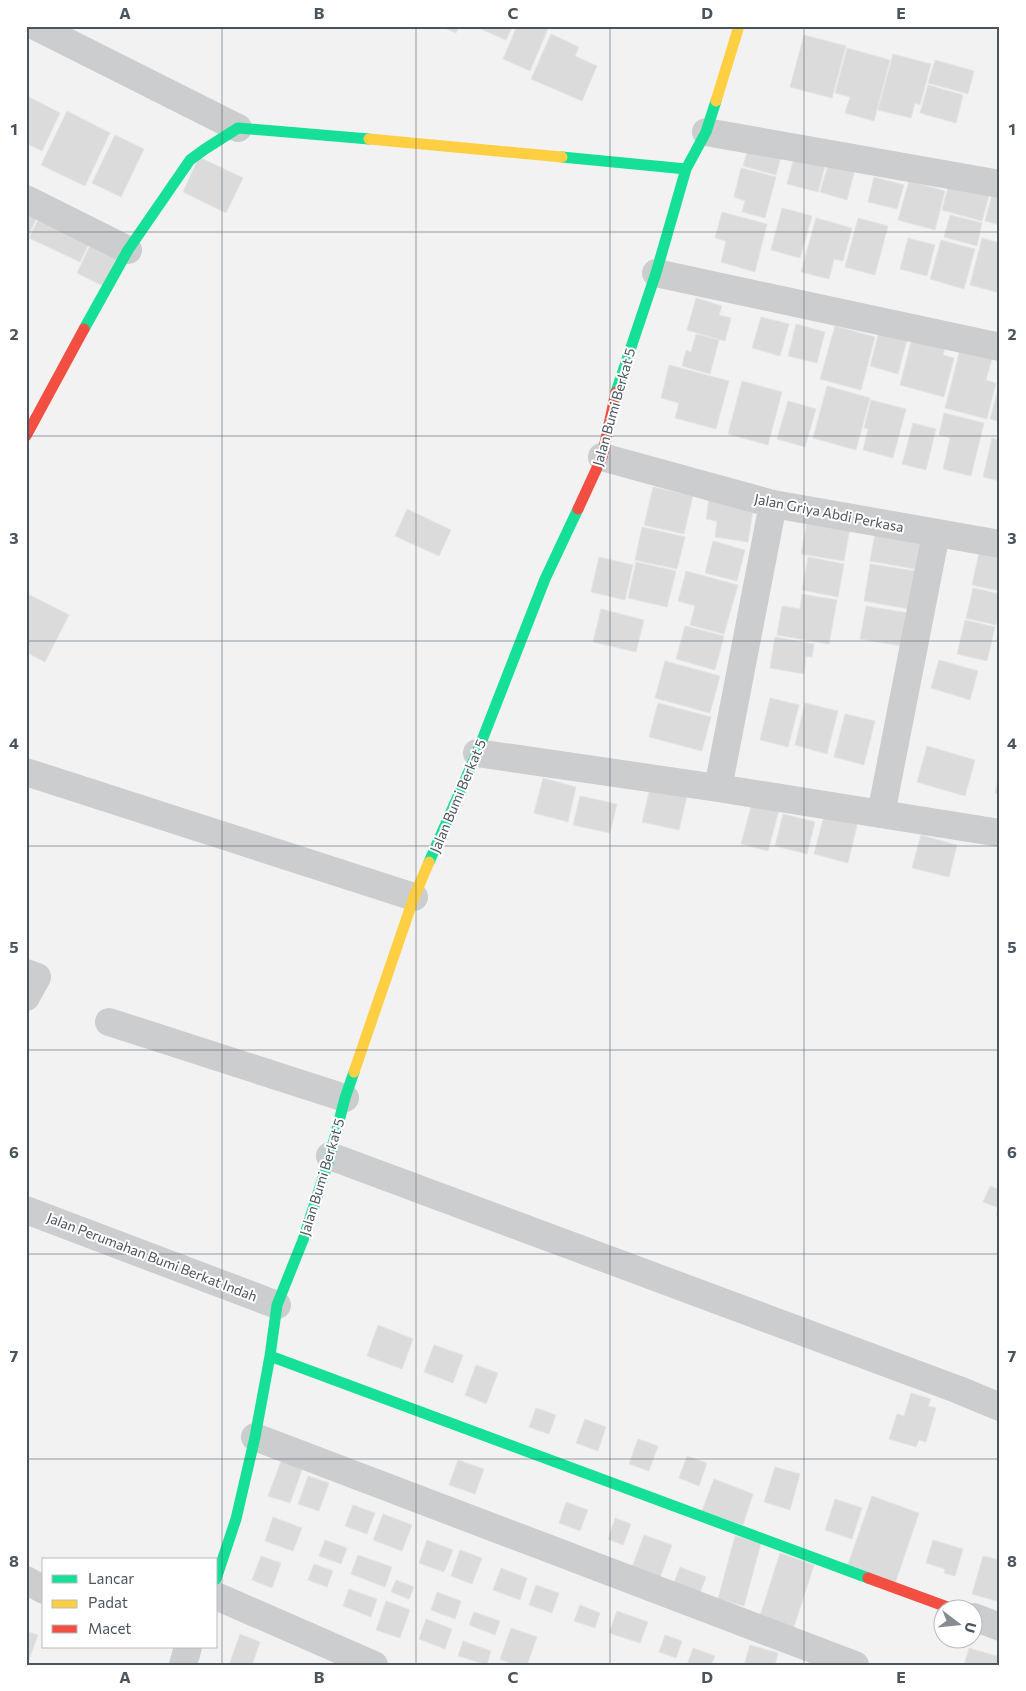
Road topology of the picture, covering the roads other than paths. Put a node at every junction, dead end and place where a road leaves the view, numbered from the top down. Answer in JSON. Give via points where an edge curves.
{"nodes":[{"id":1,"x":35,"y":26,"type":"edge"},
{"id":2,"x":740,"y":26,"type":"edge"},
{"id":3,"x":238,"y":128,"type":"junction"},
{"id":4,"x":706,"y":132,"type":"junction"},
{"id":5,"x":686,"y":169,"type":"junction"},
{"id":6,"x":1000,"y":184,"type":"edge"},
{"id":7,"x":26,"y":199,"type":"edge"},
{"id":8,"x":128,"y":250,"type":"junction"},
{"id":9,"x":656,"y":273,"type":"junction"},
{"id":10,"x":1000,"y":347,"type":"edge"},
{"id":11,"x":26,"y":436,"type":"edge"},
{"id":12,"x":602,"y":457,"type":"junction"},
{"id":13,"x":773,"y":504,"type":"junction"},
{"id":14,"x":936,"y":532,"type":"junction"},
{"id":15,"x":1000,"y":544,"type":"edge"},
{"id":16,"x":477,"y":753,"type":"junction"},
{"id":17,"x":26,"y":772,"type":"edge"},
{"id":18,"x":718,"y":788,"type":"junction"},
{"id":19,"x":881,"y":814,"type":"junction"},
{"id":20,"x":1000,"y":833,"type":"edge"},
{"id":21,"x":414,"y":897,"type":"junction"},
{"id":22,"x":26,"y":973,"type":"edge"},
{"id":23,"x":26,"y":997,"type":"edge"},
{"id":24,"x":109,"y":1022,"type":"dead end"},
{"id":25,"x":345,"y":1098,"type":"junction"},
{"id":26,"x":330,"y":1156,"type":"junction"},
{"id":27,"x":26,"y":1210,"type":"edge"},
{"id":28,"x":277,"y":1305,"type":"junction"},
{"id":29,"x":270,"y":1356,"type":"junction"},
{"id":30,"x":1000,"y":1407,"type":"edge"},
{"id":31,"x":255,"y":1437,"type":"junction"},
{"id":32,"x":218,"y":1573,"type":"edge"},
{"id":33,"x":26,"y":1580,"type":"edge"},
{"id":34,"x":42,"y":1589,"type":"edge"},
{"id":35,"x":218,"y":1597,"type":"edge"},
{"id":36,"x":934,"y":1602,"type":"edge"},
{"id":37,"x":984,"y":1621,"type":"edge"},
{"id":38,"x":1000,"y":1627,"type":"edge"},
{"id":39,"x":188,"y":1648,"type":"edge"},
{"id":40,"x":183,"y":1665,"type":"edge"},
{"id":41,"x":374,"y":1665,"type":"edge"},
{"id":42,"x":855,"y":1665,"type":"edge"}],
"edges":[{"from":1,"to":3,"type":"street"},
{"from":2,"to":4,"type":"street","name":"Jalan Bumi Berkat 5"},
{"from":3,"to":5,"type":"street"},
{"from":3,"to":8,"type":"street","via":[[190,160]]},
{"from":4,"to":5,"type":"street","name":"Jalan Bumi Berkat 5"},
{"from":4,"to":6,"type":"street"},
{"from":5,"to":9,"type":"street","name":"Jalan Bumi Berkat 5"},
{"from":7,"to":8,"type":"street"},
{"from":8,"to":11,"type":"street"},
{"from":9,"to":10,"type":"street"},
{"from":9,"to":12,"type":"street","name":"Jalan Bumi Berkat 5","via":[[616,392]]},
{"from":12,"to":13,"type":"street","name":"Jalan Griya Abdi Perkasa"},
{"from":12,"to":16,"type":"street","name":"Jalan Bumi Berkat 5","via":[[545,579]]},
{"from":13,"to":14,"type":"street","name":"Jalan Griya Abdi Perkasa"},
{"from":13,"to":18,"type":"street"},
{"from":14,"to":15,"type":"street","name":"Jalan Griya Abdi Perkasa"},
{"from":14,"to":19,"type":"street"},
{"from":16,"to":18,"type":"street"},
{"from":16,"to":21,"type":"street","name":"Jalan Bumi Berkat 5"},
{"from":17,"to":21,"type":"street"},
{"from":18,"to":19,"type":"street"},
{"from":19,"to":20,"type":"street"},
{"from":21,"to":25,"type":"street","name":"Jalan Bumi Berkat 5"},
{"from":22,"to":23,"type":"street","via":[[37,977]]},
{"from":24,"to":25,"type":"street"},
{"from":25,"to":26,"type":"street","name":"Jalan Bumi Berkat 5"},
{"from":26,"to":28,"type":"street","name":"Jalan Bumi Berkat 5","via":[[303,1240]]},
{"from":26,"to":30,"type":"street"},
{"from":27,"to":28,"type":"street","name":"Jalan Perumahan Bumi Berkat Indah"},
{"from":28,"to":29,"type":"street","name":"Jalan Bumi Berkat 5"},
{"from":29,"to":31,"type":"street","name":"Jalan Bumi Berkat 5"},
{"from":29,"to":36,"type":"street"},
{"from":31,"to":32,"type":"street","name":"Jalan Bumi Berkat 5","via":[[236,1519]]},
{"from":31,"to":42,"type":"street"},
{"from":33,"to":34,"type":"street"},
{"from":35,"to":41,"type":"street"},
{"from":37,"to":38,"type":"street"},
{"from":39,"to":40,"type":"street"}]}
